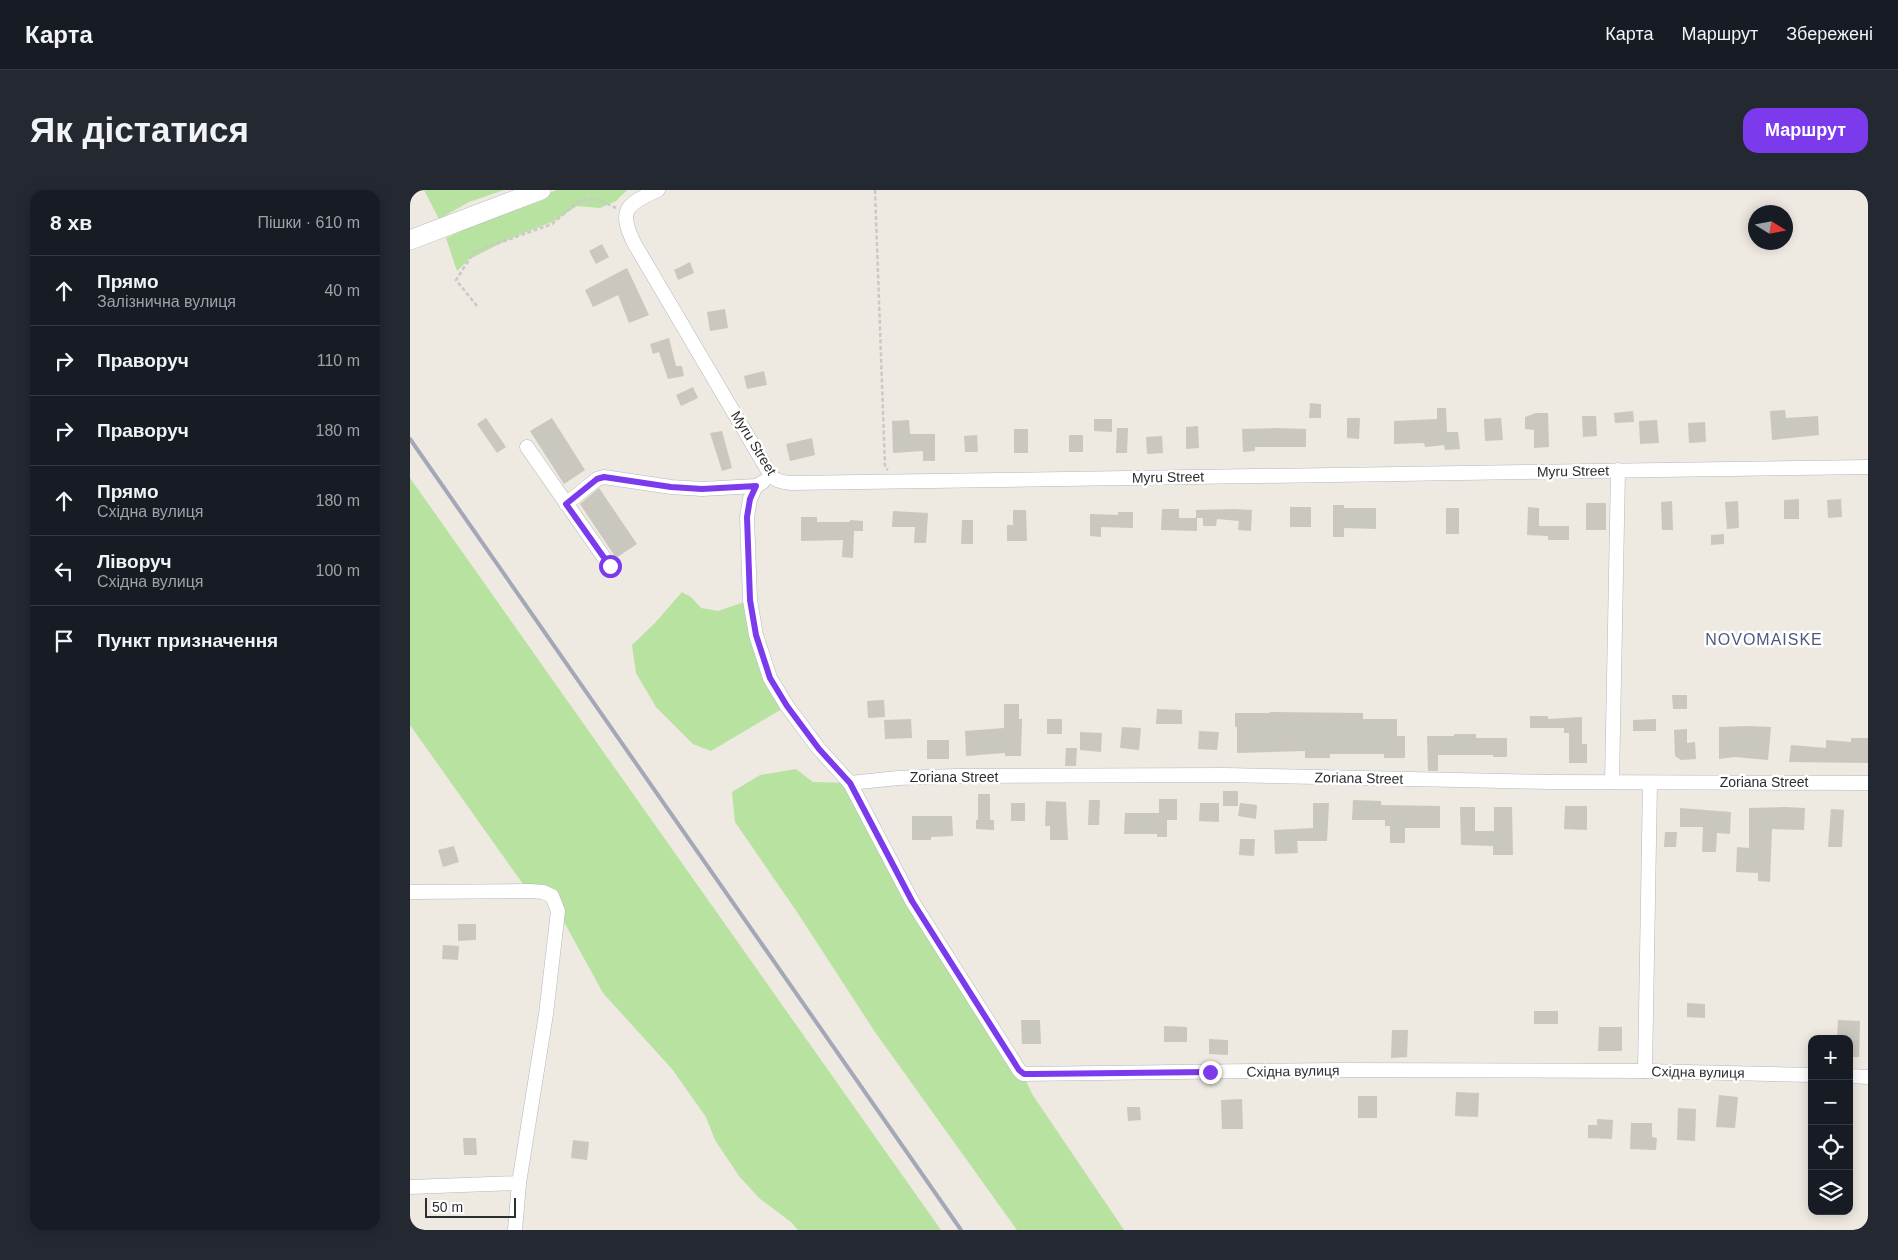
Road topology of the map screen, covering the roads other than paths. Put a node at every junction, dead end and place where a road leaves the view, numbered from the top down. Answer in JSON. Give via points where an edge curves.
{"nodes":[{"id":1,"x":541,"y":190,"type":"edge"},
{"id":2,"x":658,"y":190,"type":"edge"},
{"id":3,"x":410,"y":240,"type":"edge"},
{"id":4,"x":527,"y":447,"type":"dead end"},
{"id":5,"x":1868,"y":467,"type":"edge"},
{"id":6,"x":1618,"y":470,"type":"junction"},
{"id":7,"x":773,"y":478,"type":"junction"},
{"id":8,"x":756,"y":486,"type":"junction"},
{"id":9,"x":566,"y":504,"type":"junction"},
{"id":10,"x":610,"y":566,"type":"dead end"},
{"id":11,"x":1612,"y":782,"type":"junction"},
{"id":12,"x":850,"y":783,"type":"junction"},
{"id":13,"x":1650,"y":783,"type":"junction"},
{"id":14,"x":1868,"y":783,"type":"edge"},
{"id":15,"x":410,"y":892,"type":"edge"},
{"id":16,"x":1645,"y":1071,"type":"junction"},
{"id":17,"x":1808,"y":1075,"type":"edge"},
{"id":18,"x":1853,"y":1076,"type":"edge"},
{"id":19,"x":1868,"y":1077,"type":"edge"},
{"id":20,"x":518,"y":1183,"type":"junction"},
{"id":21,"x":410,"y":1187,"type":"edge"},
{"id":22,"x":515,"y":1230,"type":"edge"}],
"edges":[{"from":1,"to":3,"type":"main road"},
{"from":2,"to":7,"type":"street","name":"Myru Street","via":[[632,204],[626,214],[626,225]]},
{"from":4,"to":9,"type":"street"},
{"from":5,"to":6,"type":"street","name":"Myru Street"},
{"from":6,"to":7,"type":"street","name":"Myru Street","via":[[791,483]]},
{"from":6,"to":11,"type":"street"},
{"from":7,"to":8,"type":"street"},
{"from":8,"to":9,"type":"street","via":[[702,489],[604,477]]},
{"from":8,"to":12,"type":"street","via":[[747,517],[750,600],[756,635],[770,678],[787,706]]},
{"from":9,"to":10,"type":"street"},
{"from":11,"to":12,"type":"street","name":"Zoriana Street","via":[[1205,775],[956,776]]},
{"from":11,"to":13,"type":"street","name":"Zoriana Street"},
{"from":12,"to":16,"type":"street","name":"Східна вулиця","via":[[912,901],[1024,1074]]},
{"from":13,"to":14,"type":"street","name":"Zoriana Street"},
{"from":13,"to":16,"type":"street"},
{"from":15,"to":20,"type":"street","via":[[543,892],[552,896],[558,911],[545,1023]]},
{"from":16,"to":17,"type":"street","name":"Східна вулиця"},
{"from":18,"to":19,"type":"street"},
{"from":20,"to":21,"type":"street"},
{"from":20,"to":22,"type":"street"}]}
